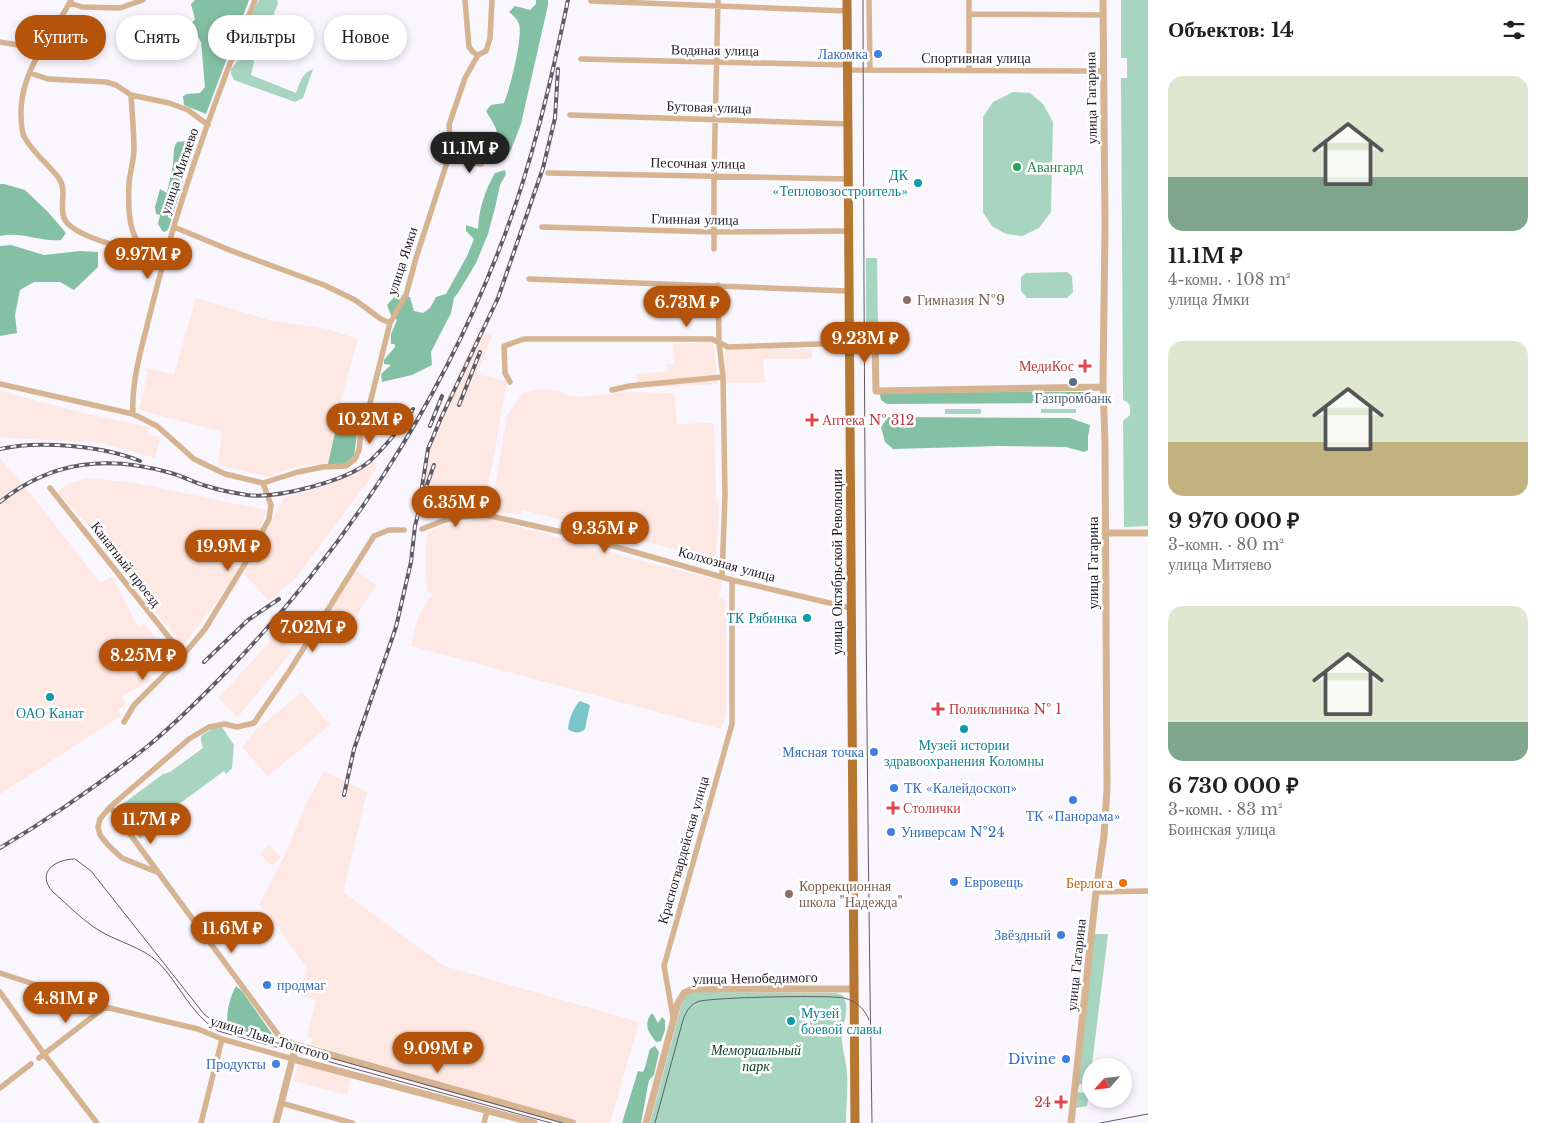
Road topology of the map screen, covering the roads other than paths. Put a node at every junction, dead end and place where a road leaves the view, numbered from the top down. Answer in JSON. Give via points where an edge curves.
{"nodes":[{"id":1,"x":143,"y":0,"type":"edge"},
{"id":2,"x":254,"y":0,"type":"edge"},
{"id":3,"x":465,"y":0,"type":"edge"},
{"id":4,"x":492,"y":0,"type":"edge"},
{"id":5,"x":847,"y":0,"type":"edge"},
{"id":6,"x":869,"y":0,"type":"edge"},
{"id":7,"x":969,"y":0,"type":"edge"},
{"id":8,"x":1103,"y":0,"type":"edge"},
{"id":9,"x":591,"y":1,"type":"edge"},
{"id":10,"x":70,"y":2,"type":"edge"},
{"id":11,"x":718,"y":3,"type":"edge"},
{"id":12,"x":847,"y":11,"type":"junction"},
{"id":13,"x":969,"y":14,"type":"junction"},
{"id":14,"x":62,"y":15,"type":"edge"},
{"id":15,"x":1103,"y":16,"type":"junction"},
{"id":16,"x":0,"y":42,"type":"edge"},
{"id":17,"x":15,"y":45,"type":"edge"},
{"id":18,"x":478,"y":55,"type":"junction"},
{"id":19,"x":581,"y":59,"type":"dead end"},
{"id":20,"x":36,"y":60,"type":"edge"},
{"id":21,"x":716,"y":62,"type":"junction"},
{"id":22,"x":847,"y":68,"type":"junction"},
{"id":23,"x":870,"y":70,"type":"junction"},
{"id":24,"x":969,"y":70,"type":"junction"},
{"id":25,"x":1103,"y":71,"type":"junction"},
{"id":26,"x":30,"y":73,"type":"junction"},
{"id":27,"x":131,"y":95,"type":"junction"},
{"id":28,"x":570,"y":115,"type":"dead end"},
{"id":29,"x":715,"y":120,"type":"junction"},
{"id":30,"x":848,"y":124,"type":"junction"},
{"id":31,"x":208,"y":125,"type":"junction"},
{"id":32,"x":451,"y":150,"type":"junction"},
{"id":33,"x":488,"y":155,"type":"dead end"},
{"id":34,"x":548,"y":173,"type":"dead end"},
{"id":35,"x":714,"y":175,"type":"junction"},
{"id":36,"x":848,"y":179,"type":"junction"},
{"id":37,"x":174,"y":227,"type":"junction"},
{"id":38,"x":542,"y":227,"type":"dead end"},
{"id":39,"x":849,"y":231,"type":"junction"},
{"id":40,"x":714,"y":232,"type":"junction"},
{"id":41,"x":139,"y":246,"type":"junction"},
{"id":42,"x":714,"y":249,"type":"dead end"},
{"id":43,"x":161,"y":269,"type":"junction"},
{"id":44,"x":529,"y":279,"type":"dead end"},
{"id":45,"x":718,"y":285,"type":"junction"},
{"id":46,"x":848,"y":291,"type":"junction"},
{"id":47,"x":390,"y":323,"type":"junction"},
{"id":48,"x":719,"y":343,"type":"junction"},
{"id":49,"x":849,"y":343,"type":"junction"},
{"id":50,"x":723,"y":377,"type":"junction"},
{"id":51,"x":510,"y":382,"type":"dead end"},
{"id":52,"x":0,"y":384,"type":"edge"},
{"id":53,"x":1104,"y":387,"type":"junction"},
{"id":54,"x":612,"y":390,"type":"dead end"},
{"id":55,"x":133,"y":414,"type":"junction"},
{"id":56,"x":263,"y":483,"type":"junction"},
{"id":57,"x":50,"y":488,"type":"dead end"},
{"id":58,"x":422,"y":528,"type":"dead end"},
{"id":59,"x":404,"y":530,"type":"dead end"},
{"id":60,"x":1105,"y":533,"type":"junction"},
{"id":61,"x":1148,"y":533,"type":"edge"},
{"id":62,"x":722,"y":577,"type":"junction"},
{"id":63,"x":732,"y":580,"type":"junction"},
{"id":64,"x":851,"y":608,"type":"junction"},
{"id":65,"x":183,"y":655,"type":"junction"},
{"id":66,"x":124,"y":722,"type":"dead end"},
{"id":67,"x":110,"y":807,"type":"junction"},
{"id":68,"x":159,"y":873,"type":"junction"},
{"id":69,"x":1148,"y":891,"type":"edge"},
{"id":70,"x":1096,"y":892,"type":"junction"},
{"id":71,"x":0,"y":973,"type":"edge"},
{"id":72,"x":854,"y":989,"type":"junction"},
{"id":73,"x":0,"y":992,"type":"edge"},
{"id":74,"x":105,"y":1007,"type":"junction"},
{"id":75,"x":674,"y":1019,"type":"junction"},
{"id":76,"x":222,"y":1039,"type":"junction"},
{"id":77,"x":296,"y":1045,"type":"junction"},
{"id":78,"x":42,"y":1056,"type":"junction"},
{"id":79,"x":293,"y":1059,"type":"junction"},
{"id":80,"x":31,"y":1064,"type":"dead end"},
{"id":81,"x":0,"y":1088,"type":"edge"},
{"id":82,"x":281,"y":1103,"type":"junction"},
{"id":83,"x":487,"y":1111,"type":"junction"},
{"id":84,"x":97,"y":1123,"type":"edge"},
{"id":85,"x":201,"y":1123,"type":"edge"},
{"id":86,"x":276,"y":1123,"type":"edge"},
{"id":87,"x":352,"y":1123,"type":"edge"},
{"id":88,"x":484,"y":1123,"type":"edge"},
{"id":89,"x":534,"y":1123,"type":"edge"},
{"id":90,"x":573,"y":1123,"type":"edge"},
{"id":91,"x":646,"y":1123,"type":"edge"},
{"id":92,"x":855,"y":1123,"type":"edge"},
{"id":93,"x":1071,"y":1123,"type":"edge"}],
"edges":[{"from":1,"to":10,"type":"street","via":[[120,8],[82,7]]},
{"from":2,"to":31,"type":"street","name":"улица Митяево"},
{"from":3,"to":18,"type":"street","via":[[470,47]]},
{"from":4,"to":18,"type":"street","name":"улица Ямки","via":[[490,38],[486,52]]},
{"from":5,"to":12,"type":"main road","name":"улица Октябрьской Революции"},
{"from":6,"to":23,"type":"street"},
{"from":7,"to":13,"type":"street"},
{"from":8,"to":15,"type":"street","name":"улица Гагарина"},
{"from":9,"to":11,"type":"street"},
{"from":10,"to":14,"type":"street"},
{"from":11,"to":12,"type":"street"},
{"from":11,"to":21,"type":"street"},
{"from":12,"to":22,"type":"main road","name":"улица Октябрьской Революции"},
{"from":13,"to":15,"type":"street"},
{"from":13,"to":24,"type":"street"},
{"from":15,"to":25,"type":"street","name":"улица Гагарина"},
{"from":16,"to":17,"type":"street"},
{"from":18,"to":32,"type":"street","name":"улица Ямки","via":[[465,78],[449,125]]},
{"from":19,"to":21,"type":"street","name":"Водяная улица"},
{"from":20,"to":26,"type":"street"},
{"from":21,"to":22,"type":"street","name":"Водяная улица"},
{"from":21,"to":29,"type":"street"},
{"from":22,"to":23,"type":"street","name":"Спортивная улица"},
{"from":22,"to":30,"type":"main road","name":"улица Октябрьской Революции"},
{"from":23,"to":24,"type":"street","name":"Спортивная улица"},
{"from":24,"to":25,"type":"street","name":"Спортивная улица"},
{"from":25,"to":53,"type":"street","name":"улица Гагарина"},
{"from":26,"to":27,"type":"street","via":[[48,79],[116,84]]},
{"from":26,"to":41,"type":"street","via":[[21,110],[23,136],[59,178],[64,189],[64,219],[74,230],[98,239],[128,248]]},
{"from":27,"to":31,"type":"street","via":[[188,110]]},
{"from":27,"to":41,"type":"street","via":[[134,150],[129,183],[130,220]]},
{"from":28,"to":29,"type":"street","name":"Бутовая улица"},
{"from":29,"to":30,"type":"street","name":"Бутовая улица"},
{"from":29,"to":35,"type":"street"},
{"from":30,"to":36,"type":"main road","name":"улица Октябрьской Революции"},
{"from":31,"to":37,"type":"street","name":"улица Митяево"},
{"from":32,"to":33,"type":"street","via":[[465,162],[473,164],[481,164]]},
{"from":32,"to":47,"type":"street","name":"улица Ямки","via":[[406,295]]},
{"from":34,"to":35,"type":"street","name":"Песочная улица"},
{"from":35,"to":36,"type":"street","name":"Песочная улица"},
{"from":35,"to":40,"type":"street"},
{"from":36,"to":39,"type":"main road","name":"улица Октябрьской Революции"},
{"from":37,"to":43,"type":"street","name":"улица Митяево"},
{"from":37,"to":47,"type":"street","via":[[324,285]]},
{"from":38,"to":40,"type":"street","name":"Глинная улица"},
{"from":39,"to":40,"type":"street","name":"Глинная улица"},
{"from":39,"to":46,"type":"main road","name":"улица Октябрьской Революции"},
{"from":40,"to":42,"type":"street"},
{"from":41,"to":43,"type":"street"},
{"from":43,"to":55,"type":"street","name":"улица Митяево","via":[[140,355]]},
{"from":44,"to":45,"type":"street"},
{"from":45,"to":46,"type":"street"},
{"from":45,"to":48,"type":"street"},
{"from":46,"to":49,"type":"main road","name":"улица Октябрьской Революции"},
{"from":47,"to":56,"type":"street","name":"улица Ямки","via":[[356,459],[346,466],[298,472]]},
{"from":48,"to":49,"type":"street","via":[[728,347]]},
{"from":48,"to":50,"type":"street"},
{"from":48,"to":51,"type":"street","via":[[712,339],[524,339],[504,346],[505,373]]},
{"from":49,"to":53,"type":"street","via":[[875,342],[876,390]]},
{"from":49,"to":64,"type":"main road","name":"улица Октябрьской Революции"},
{"from":50,"to":54,"type":"street"},
{"from":50,"to":62,"type":"street","via":[[725,496]]},
{"from":52,"to":55,"type":"street"},
{"from":53,"to":60,"type":"street","name":"улица Гагарина"},
{"from":55,"to":56,"type":"street","via":[[157,426],[194,460],[225,474]]},
{"from":56,"to":65,"type":"street","via":[[271,505],[269,519],[205,628]]},
{"from":57,"to":65,"type":"street","name":"Канатный проезд"},
{"from":58,"to":62,"type":"street","name":"Колхозная улица","via":[[445,520],[486,515],[562,532],[571,528],[581,530],[582,537]]},
{"from":59,"to":67,"type":"street","via":[[389,530],[374,536],[254,722],[237,727],[225,724],[208,727],[199,732]]},
{"from":60,"to":61,"type":"street"},
{"from":60,"to":70,"type":"street","name":"улица Гагарина","via":[[1107,789]]},
{"from":62,"to":63,"type":"street","name":"Колхозная улица"},
{"from":63,"to":64,"type":"street","name":"Колхозная улица"},
{"from":63,"to":75,"type":"street","name":"Красногвардейская улица","via":[[732,724],[664,966]]},
{"from":64,"to":72,"type":"main road","name":"улица Октябрьской Революции"},
{"from":65,"to":66,"type":"street","via":[[134,705]]},
{"from":67,"to":68,"type":"street"},
{"from":67,"to":68,"type":"street","via":[[100,819],[100,835],[122,858]]},
{"from":68,"to":77,"type":"street","via":[[276,1032]]},
{"from":69,"to":70,"type":"street"},
{"from":70,"to":93,"type":"street","name":"улица Гагарина"},
{"from":71,"to":74,"type":"street","name":"улица Льва Толстого"},
{"from":72,"to":75,"type":"street","name":"улица Непобедимого","via":[[693,989],[680,999]]},
{"from":72,"to":92,"type":"main road","name":"улица Октябрьской Революции"},
{"from":73,"to":78,"type":"street"},
{"from":74,"to":76,"type":"street","name":"улица Льва Толстого","via":[[198,1029]]},
{"from":74,"to":78,"type":"street"},
{"from":75,"to":91,"type":"street","name":"Красногвардейская улица"},
{"from":76,"to":79,"type":"street","name":"улица Льва Толстого"},
{"from":76,"to":85,"type":"street"},
{"from":77,"to":79,"type":"street"},
{"from":77,"to":90,"type":"street","name":"улица Льва Толстого"},
{"from":78,"to":84,"type":"street"},
{"from":79,"to":82,"type":"street"},
{"from":79,"to":83,"type":"street","name":"улица Льва Толстого"},
{"from":80,"to":81,"type":"street"},
{"from":82,"to":86,"type":"street"},
{"from":82,"to":87,"type":"street"},
{"from":83,"to":88,"type":"street"},
{"from":83,"to":89,"type":"street","name":"улица Льва Толстого"}]}
